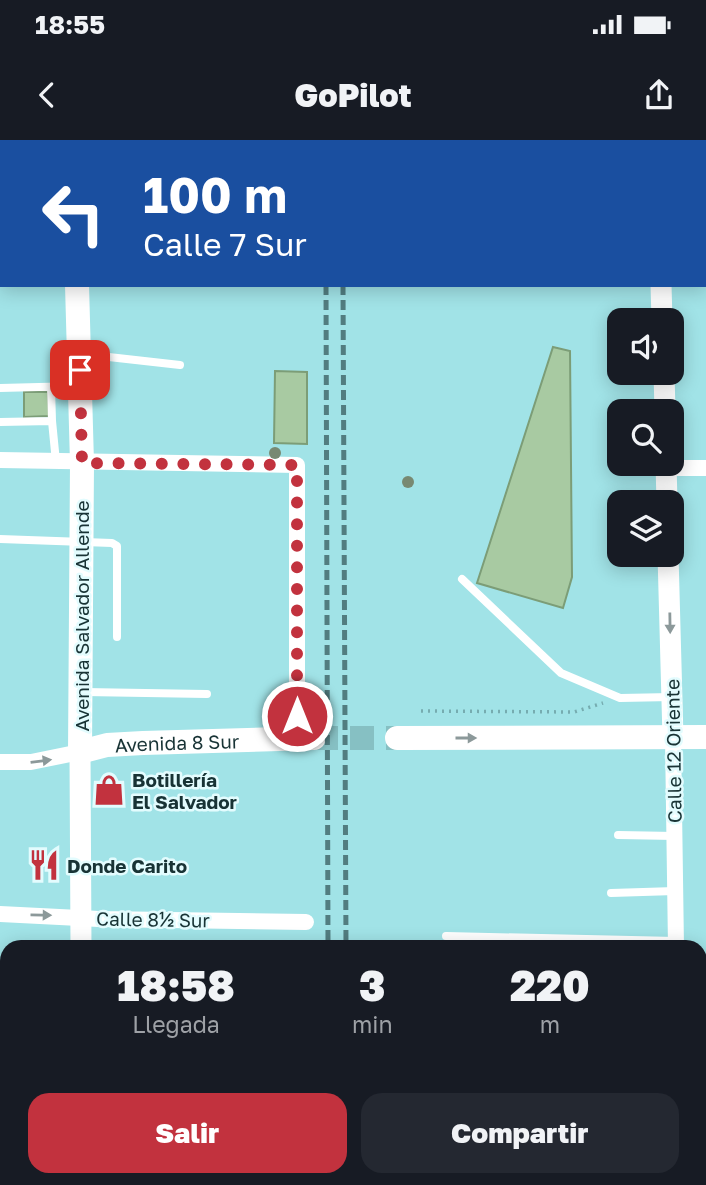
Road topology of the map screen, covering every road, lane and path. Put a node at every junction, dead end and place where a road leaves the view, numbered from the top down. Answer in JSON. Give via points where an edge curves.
{"nodes":[{"id":1,"x":77,"y":287,"type":"edge"},
{"id":2,"x":661,"y":287,"type":"edge"},
{"id":3,"x":662,"y":308,"type":"edge"},
{"id":4,"x":79,"y":354,"type":"junction"},
{"id":5,"x":180,"y":365,"type":"dead end"},
{"id":6,"x":80,"y":386,"type":"junction"},
{"id":7,"x":51,"y":387,"type":"junction"},
{"id":8,"x":0,"y":388,"type":"edge"},
{"id":9,"x":52,"y":421,"type":"junction"},
{"id":10,"x":0,"y":422,"type":"edge"},
{"id":11,"x":0,"y":460,"type":"edge"},
{"id":12,"x":56,"y":462,"type":"junction"},
{"id":13,"x":82,"y":463,"type":"junction"},
{"id":14,"x":684,"y":467,"type":"edge"},
{"id":15,"x":706,"y":468,"type":"edge"},
{"id":16,"x":0,"y":539,"type":"edge"},
{"id":17,"x":82,"y":542,"type":"junction"},
{"id":18,"x":668,"y":567,"type":"edge"},
{"id":19,"x":462,"y":579,"type":"dead end"},
{"id":20,"x":117,"y":637,"type":"dead end"},
{"id":21,"x":81,"y":692,"type":"junction"},
{"id":22,"x":207,"y":694,"type":"dead end"},
{"id":23,"x":672,"y":697,"type":"junction"},
{"id":24,"x":620,"y":698,"type":"junction"},
{"id":25,"x":421,"y":711,"type":"dead end"},
{"id":26,"x":297,"y":716,"type":"dead end"},
{"id":27,"x":706,"y":737,"type":"edge"},
{"id":28,"x":314,"y":738,"type":"tunnel mouth"},
{"id":29,"x":397,"y":738,"type":"tunnel mouth"},
{"id":30,"x":673,"y":738,"type":"junction"},
{"id":31,"x":80,"y":752,"type":"junction"},
{"id":32,"x":0,"y":762,"type":"edge"},
{"id":33,"x":618,"y":835,"type":"dead end"},
{"id":34,"x":675,"y":836,"type":"junction"},
{"id":35,"x":675,"y":891,"type":"junction"},
{"id":36,"x":611,"y":893,"type":"dead end"},
{"id":37,"x":0,"y":914,"type":"edge"},
{"id":38,"x":81,"y":917,"type":"junction"},
{"id":39,"x":306,"y":922,"type":"dead end"},
{"id":40,"x":446,"y":936,"type":"dead end"},
{"id":41,"x":81,"y":940,"type":"edge"},
{"id":42,"x":561,"y":940,"type":"edge"},
{"id":43,"x":676,"y":940,"type":"edge"}],
"edges":[{"from":1,"to":4,"type":"main road","name":"Avenida Salvador Allende"},
{"from":2,"to":3,"type":"street"},
{"from":4,"to":5,"type":"lane"},
{"from":4,"to":6,"type":"main road","name":"Avenida Salvador Allende"},
{"from":6,"to":7,"type":"lane"},
{"from":6,"to":13,"type":"main road","name":"Avenida Salvador Allende"},
{"from":7,"to":8,"type":"lane"},
{"from":7,"to":9,"type":"lane"},
{"from":9,"to":10,"type":"lane"},
{"from":9,"to":12,"type":"lane"},
{"from":11,"to":12,"type":"street"},
{"from":12,"to":13,"type":"street"},
{"from":13,"to":17,"type":"main road","name":"Avenida Salvador Allende"},
{"from":13,"to":26,"type":"street","via":[[297,465]]},
{"from":14,"to":15,"type":"street"},
{"from":16,"to":17,"type":"lane"},
{"from":17,"to":20,"type":"lane","via":[[117,546]]},
{"from":17,"to":21,"type":"main road","name":"Avenida Salvador Allende"},
{"from":18,"to":23,"type":"street","name":"Calle 12 Oriente","one_way":true},
{"from":19,"to":24,"type":"lane","via":[[561,673]]},
{"from":21,"to":22,"type":"lane"},
{"from":21,"to":31,"type":"main road","name":"Avenida Salvador Allende"},
{"from":23,"to":24,"type":"lane"},
{"from":23,"to":30,"type":"street","name":"Calle 12 Oriente"},
{"from":24,"to":25,"type":"path","via":[[575,712]]},
{"from":27,"to":30,"type":"main road"},
{"from":28,"to":31,"type":"main road","name":"Avenida 8 Sur","via":[[107,745]]},
{"from":29,"to":30,"type":"main road","one_way":true},
{"from":30,"to":34,"type":"street","name":"Calle 12 Oriente"},
{"from":32,"to":31,"type":"street","name":"Avenida 8 Sur","one_way":true,"via":[[31,762]]},
{"from":31,"to":38,"type":"street","name":"Avenida Salvador Allende"},
{"from":33,"to":34,"type":"lane"},
{"from":34,"to":35,"type":"street","name":"Calle 12 Oriente"},
{"from":35,"to":36,"type":"lane"},
{"from":35,"to":43,"type":"street","name":"Calle 12 Oriente"},
{"from":37,"to":38,"type":"street","name":"Calle 8½ Sur","one_way":true},
{"from":38,"to":39,"type":"street","name":"Calle 8½ Sur"},
{"from":38,"to":41,"type":"street","name":"Avenida Salvador Allende"},
{"from":40,"to":42,"type":"lane"}]}
